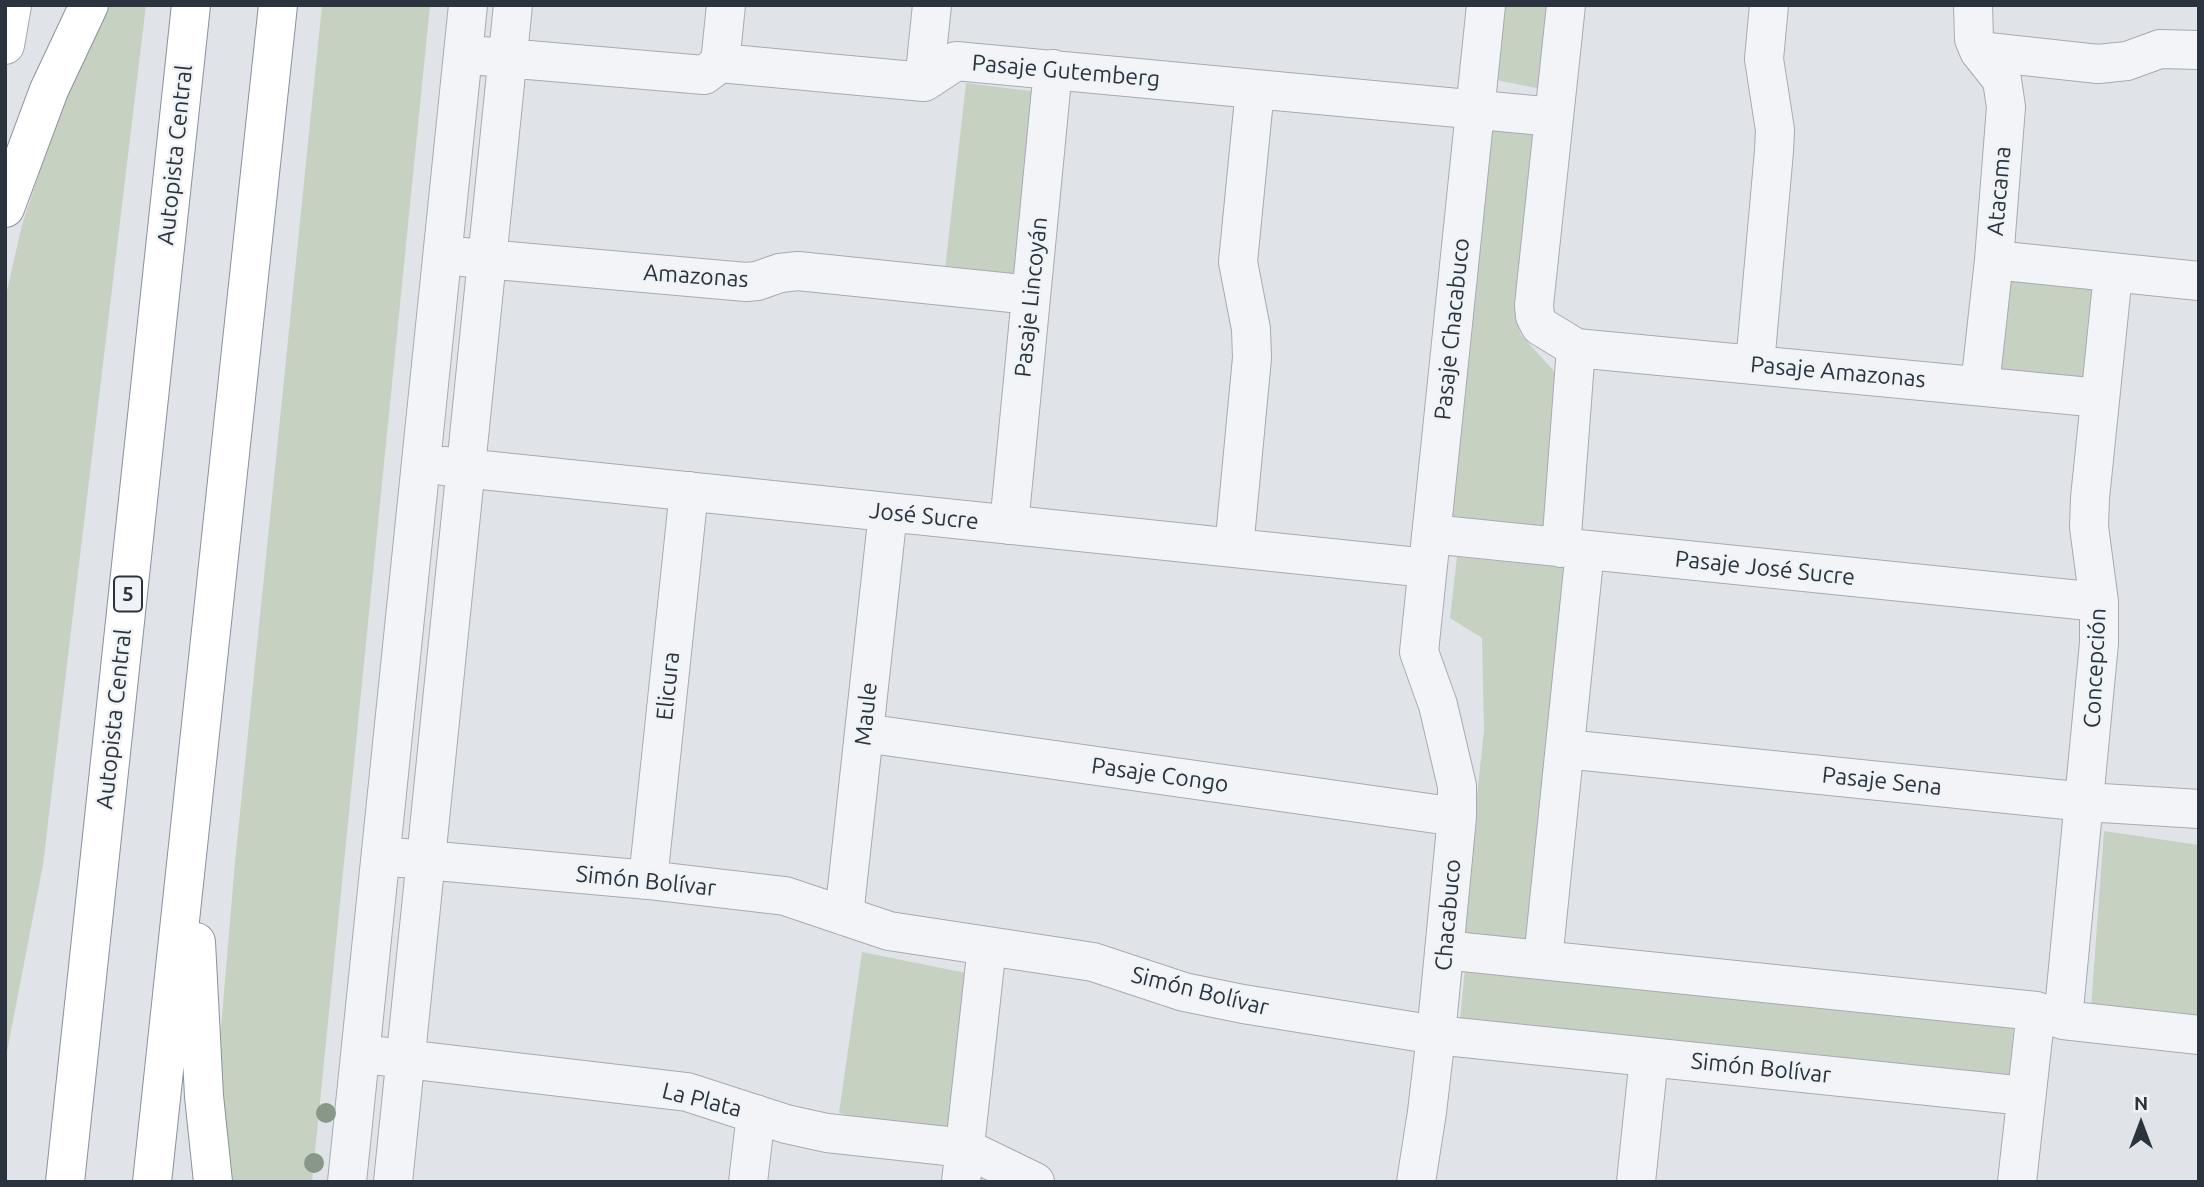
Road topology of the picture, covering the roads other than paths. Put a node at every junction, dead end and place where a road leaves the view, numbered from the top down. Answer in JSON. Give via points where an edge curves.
{"nodes":[{"id":1,"x":12,"y":5,"type":"edge"},
{"id":2,"x":89,"y":5,"type":"edge"},
{"id":3,"x":191,"y":5,"type":"edge"},
{"id":4,"x":278,"y":5,"type":"edge"},
{"id":5,"x":468,"y":5,"type":"edge"},
{"id":6,"x":513,"y":5,"type":"edge"},
{"id":7,"x":726,"y":5,"type":"edge"},
{"id":8,"x":932,"y":5,"type":"edge"},
{"id":9,"x":1486,"y":5,"type":"edge"},
{"id":10,"x":1566,"y":5,"type":"edge"},
{"id":11,"x":1769,"y":5,"type":"edge"},
{"id":12,"x":1973,"y":5,"type":"edge"},
{"id":13,"x":5,"y":45,"type":"edge"},
{"id":14,"x":2199,"y":50,"type":"edge"},
{"id":15,"x":1979,"y":51,"type":"junction"},
{"id":16,"x":463,"y":55,"type":"junction"},
{"id":17,"x":508,"y":58,"type":"junction"},
{"id":18,"x":720,"y":63,"type":"junction"},
{"id":19,"x":1053,"y":69,"type":"junction"},
{"id":20,"x":924,"y":82,"type":"junction"},
{"id":21,"x":1255,"y":89,"type":"junction"},
{"id":22,"x":1475,"y":110,"type":"junction"},
{"id":23,"x":1554,"y":117,"type":"junction"},
{"id":24,"x":5,"y":208,"type":"edge"},
{"id":25,"x":443,"y":257,"type":"junction"},
{"id":26,"x":487,"y":258,"type":"junction"},
{"id":27,"x":1994,"y":260,"type":"junction"},
{"id":28,"x":2113,"y":274,"type":"junction"},
{"id":29,"x":2199,"y":281,"type":"edge"},
{"id":30,"x":1031,"y":295,"type":"junction"},
{"id":31,"x":1576,"y":348,"type":"junction"},
{"id":32,"x":1755,"y":364,"type":"junction"},
{"id":33,"x":1979,"y":386,"type":"junction"},
{"id":34,"x":2100,"y":398,"type":"junction"},
{"id":35,"x":421,"y":463,"type":"junction"},
{"id":36,"x":468,"y":468,"type":"junction"},
{"id":37,"x":689,"y":491,"type":"junction"},
{"id":38,"x":888,"y":512,"type":"junction"},
{"id":39,"x":1009,"y":525,"type":"junction"},
{"id":40,"x":1234,"y":548,"type":"junction"},
{"id":41,"x":1573,"y":549,"type":"junction"},
{"id":42,"x":1429,"y":551,"type":"junction"},
{"id":43,"x":2099,"y":603,"type":"junction"},
{"id":44,"x":1419,"y":652,"type":"joint"},
{"id":45,"x":864,"y":733,"type":"junction"},
{"id":46,"x":1565,"y":749,"type":"junction"},
{"id":47,"x":192,"y":789,"type":"junction"},
{"id":48,"x":2085,"y":802,"type":"junction"},
{"id":49,"x":2199,"y":808,"type":"edge"},
{"id":50,"x":1457,"y":817,"type":"junction"},
{"id":51,"x":381,"y":856,"type":"junction"},
{"id":52,"x":426,"y":861,"type":"junction"},
{"id":53,"x":648,"y":880,"type":"junction"},
{"id":54,"x":844,"y":916,"type":"junction"},
{"id":55,"x":988,"y":946,"type":"junction"},
{"id":56,"x":1444,"y":950,"type":"junction"},
{"id":57,"x":1543,"y":960,"type":"junction"},
{"id":58,"x":2049,"y":1015,"type":"junction"},
{"id":59,"x":1436,"y":1035,"type":"junction"},
{"id":60,"x":2199,"y":1035,"type":"edge"},
{"id":61,"x":360,"y":1054,"type":"junction"},
{"id":62,"x":1649,"y":1057,"type":"junction"},
{"id":63,"x":405,"y":1059,"type":"junction"},
{"id":64,"x":2025,"y":1096,"type":"junction"},
{"id":65,"x":756,"y":1114,"type":"junction"},
{"id":66,"x":963,"y":1165,"type":"edge"},
{"id":67,"x":65,"y":1182,"type":"edge"},
{"id":68,"x":152,"y":1182,"type":"edge"},
{"id":69,"x":214,"y":1182,"type":"edge"},
{"id":70,"x":347,"y":1182,"type":"edge"},
{"id":71,"x":393,"y":1182,"type":"edge"},
{"id":72,"x":748,"y":1182,"type":"edge"},
{"id":73,"x":1035,"y":1182,"type":"edge"},
{"id":74,"x":1416,"y":1182,"type":"edge"},
{"id":75,"x":1636,"y":1182,"type":"edge"},
{"id":76,"x":2017,"y":1182,"type":"edge"}],
"edges":[{"from":1,"to":13,"type":"main road"},
{"from":2,"to":24,"type":"main road","via":[[49,90]]},
{"from":3,"to":67,"type":"main road","name":"Autopista Central","number":"5"},
{"from":4,"to":47,"type":"main road"},
{"from":5,"to":16,"type":"street"},
{"from":6,"to":17,"type":"street"},
{"from":7,"to":18,"type":"street"},
{"from":8,"to":20,"type":"street"},
{"from":9,"to":22,"type":"street","name":"Pasaje Chacabuco"},
{"from":10,"to":23,"type":"street"},
{"from":11,"to":32,"type":"street","via":[[1765,59],[1775,130]]},
{"from":12,"to":15,"type":"street","name":"Atacama"},
{"from":14,"to":15,"type":"street","via":[[2160,49],[2127,61],[2098,64]]},
{"from":15,"to":27,"type":"street","name":"Atacama","via":[[2002,80],[2006,94]]},
{"from":16,"to":17,"type":"street"},
{"from":16,"to":25,"type":"street"},
{"from":17,"to":18,"type":"street","via":[[704,75]]},
{"from":17,"to":26,"type":"street"},
{"from":18,"to":20,"type":"street"},
{"from":19,"to":20,"type":"street","name":"Pasaje Gutemberg","via":[[956,61]]},
{"from":19,"to":21,"type":"street","name":"Pasaje Gutemberg"},
{"from":19,"to":30,"type":"street","name":"Pasaje Lincoyán"},
{"from":21,"to":22,"type":"street","name":"Pasaje Gutemberg"},
{"from":21,"to":40,"type":"street","via":[[1238,262],[1252,358]]},
{"from":22,"to":23,"type":"street","name":"Pasaje Gutemberg"},
{"from":22,"to":42,"type":"street","name":"Pasaje Chacabuco"},
{"from":23,"to":31,"type":"street","via":[[1535,316],[1540,326]]},
{"from":25,"to":26,"type":"street","name":"Amazonas"},
{"from":25,"to":35,"type":"street"},
{"from":26,"to":30,"type":"street","name":"Amazonas","via":[[746,282],[798,271]]},
{"from":26,"to":36,"type":"street"},
{"from":27,"to":28,"type":"street"},
{"from":27,"to":33,"type":"street","name":"Atacama"},
{"from":28,"to":29,"type":"street"},
{"from":28,"to":34,"type":"street","name":"Concepción"},
{"from":30,"to":39,"type":"street","name":"Pasaje Lincoyán"},
{"from":31,"to":32,"type":"street","name":"Pasaje Amazonas"},
{"from":31,"to":41,"type":"street"},
{"from":32,"to":33,"type":"street","name":"Pasaje Amazonas"},
{"from":33,"to":34,"type":"street","name":"Pasaje Amazonas"},
{"from":34,"to":43,"type":"street","name":"Concepción","via":[[2089,527]]},
{"from":35,"to":36,"type":"street","name":"José Sucre"},
{"from":35,"to":51,"type":"street"},
{"from":36,"to":37,"type":"street","name":"José Sucre"},
{"from":36,"to":52,"type":"street"},
{"from":37,"to":38,"type":"street","name":"José Sucre"},
{"from":37,"to":53,"type":"street","name":"Elicura"},
{"from":38,"to":39,"type":"street","name":"José Sucre"},
{"from":38,"to":45,"type":"street","name":"Maule"},
{"from":39,"to":40,"type":"street","name":"José Sucre"},
{"from":40,"to":42,"type":"street","name":"José Sucre"},
{"from":41,"to":42,"type":"street","name":"Pasaje José Sucre"},
{"from":41,"to":43,"type":"street","name":"Pasaje José Sucre"},
{"from":41,"to":46,"type":"street"},
{"from":42,"to":44,"type":"street","name":"Pasaje Chacabuco"},
{"from":43,"to":48,"type":"street","name":"Concepción"},
{"from":44,"to":50,"type":"street","name":"Chacabuco","via":[[1438,705],[1457,786]]},
{"from":45,"to":50,"type":"street","name":"Pasaje Congo"},
{"from":45,"to":54,"type":"street","name":"Maule"},
{"from":46,"to":48,"type":"street","name":"Pasaje Sena"},
{"from":46,"to":57,"type":"street"},
{"from":47,"to":68,"type":"main road"},
{"from":47,"to":69,"type":"main road","via":[[200,1031]]},
{"from":48,"to":49,"type":"street","name":"Pasaje Sena"},
{"from":48,"to":58,"type":"street","name":"Concepción"},
{"from":50,"to":56,"type":"street","name":"Chacabuco"},
{"from":51,"to":52,"type":"street","name":"Simón Bolívar"},
{"from":51,"to":61,"type":"street"},
{"from":52,"to":53,"type":"street","name":"Simón Bolívar"},
{"from":52,"to":63,"type":"street"},
{"from":53,"to":54,"type":"street","name":"Simón Bolívar","via":[[785,896]]},
{"from":54,"to":55,"type":"street","name":"Simón Bolívar","via":[[889,931]]},
{"from":55,"to":59,"type":"street","name":"Simón Bolívar","via":[[1093,962],[1184,992],[1265,1009]]},
{"from":55,"to":66,"type":"street"},
{"from":56,"to":57,"type":"street"},
{"from":56,"to":59,"type":"street","name":"Chacabuco"},
{"from":57,"to":58,"type":"street"},
{"from":58,"to":60,"type":"street"},
{"from":58,"to":64,"type":"street","name":"Concepción"},
{"from":59,"to":62,"type":"street","name":"Simón Bolívar"},
{"from":59,"to":74,"type":"street","name":"Chacabuco"},
{"from":61,"to":63,"type":"street","name":"La Plata"},
{"from":61,"to":70,"type":"street"},
{"from":62,"to":64,"type":"street","name":"Simón Bolívar"},
{"from":62,"to":75,"type":"street"},
{"from":63,"to":65,"type":"street","name":"La Plata","via":[[687,1092]]},
{"from":63,"to":71,"type":"street"},
{"from":64,"to":76,"type":"street","name":"Concepción"},
{"from":65,"to":66,"type":"street","name":"La Plata"},
{"from":65,"to":72,"type":"street"},
{"from":66,"to":73,"type":"street","name":"La Plata"}]}
